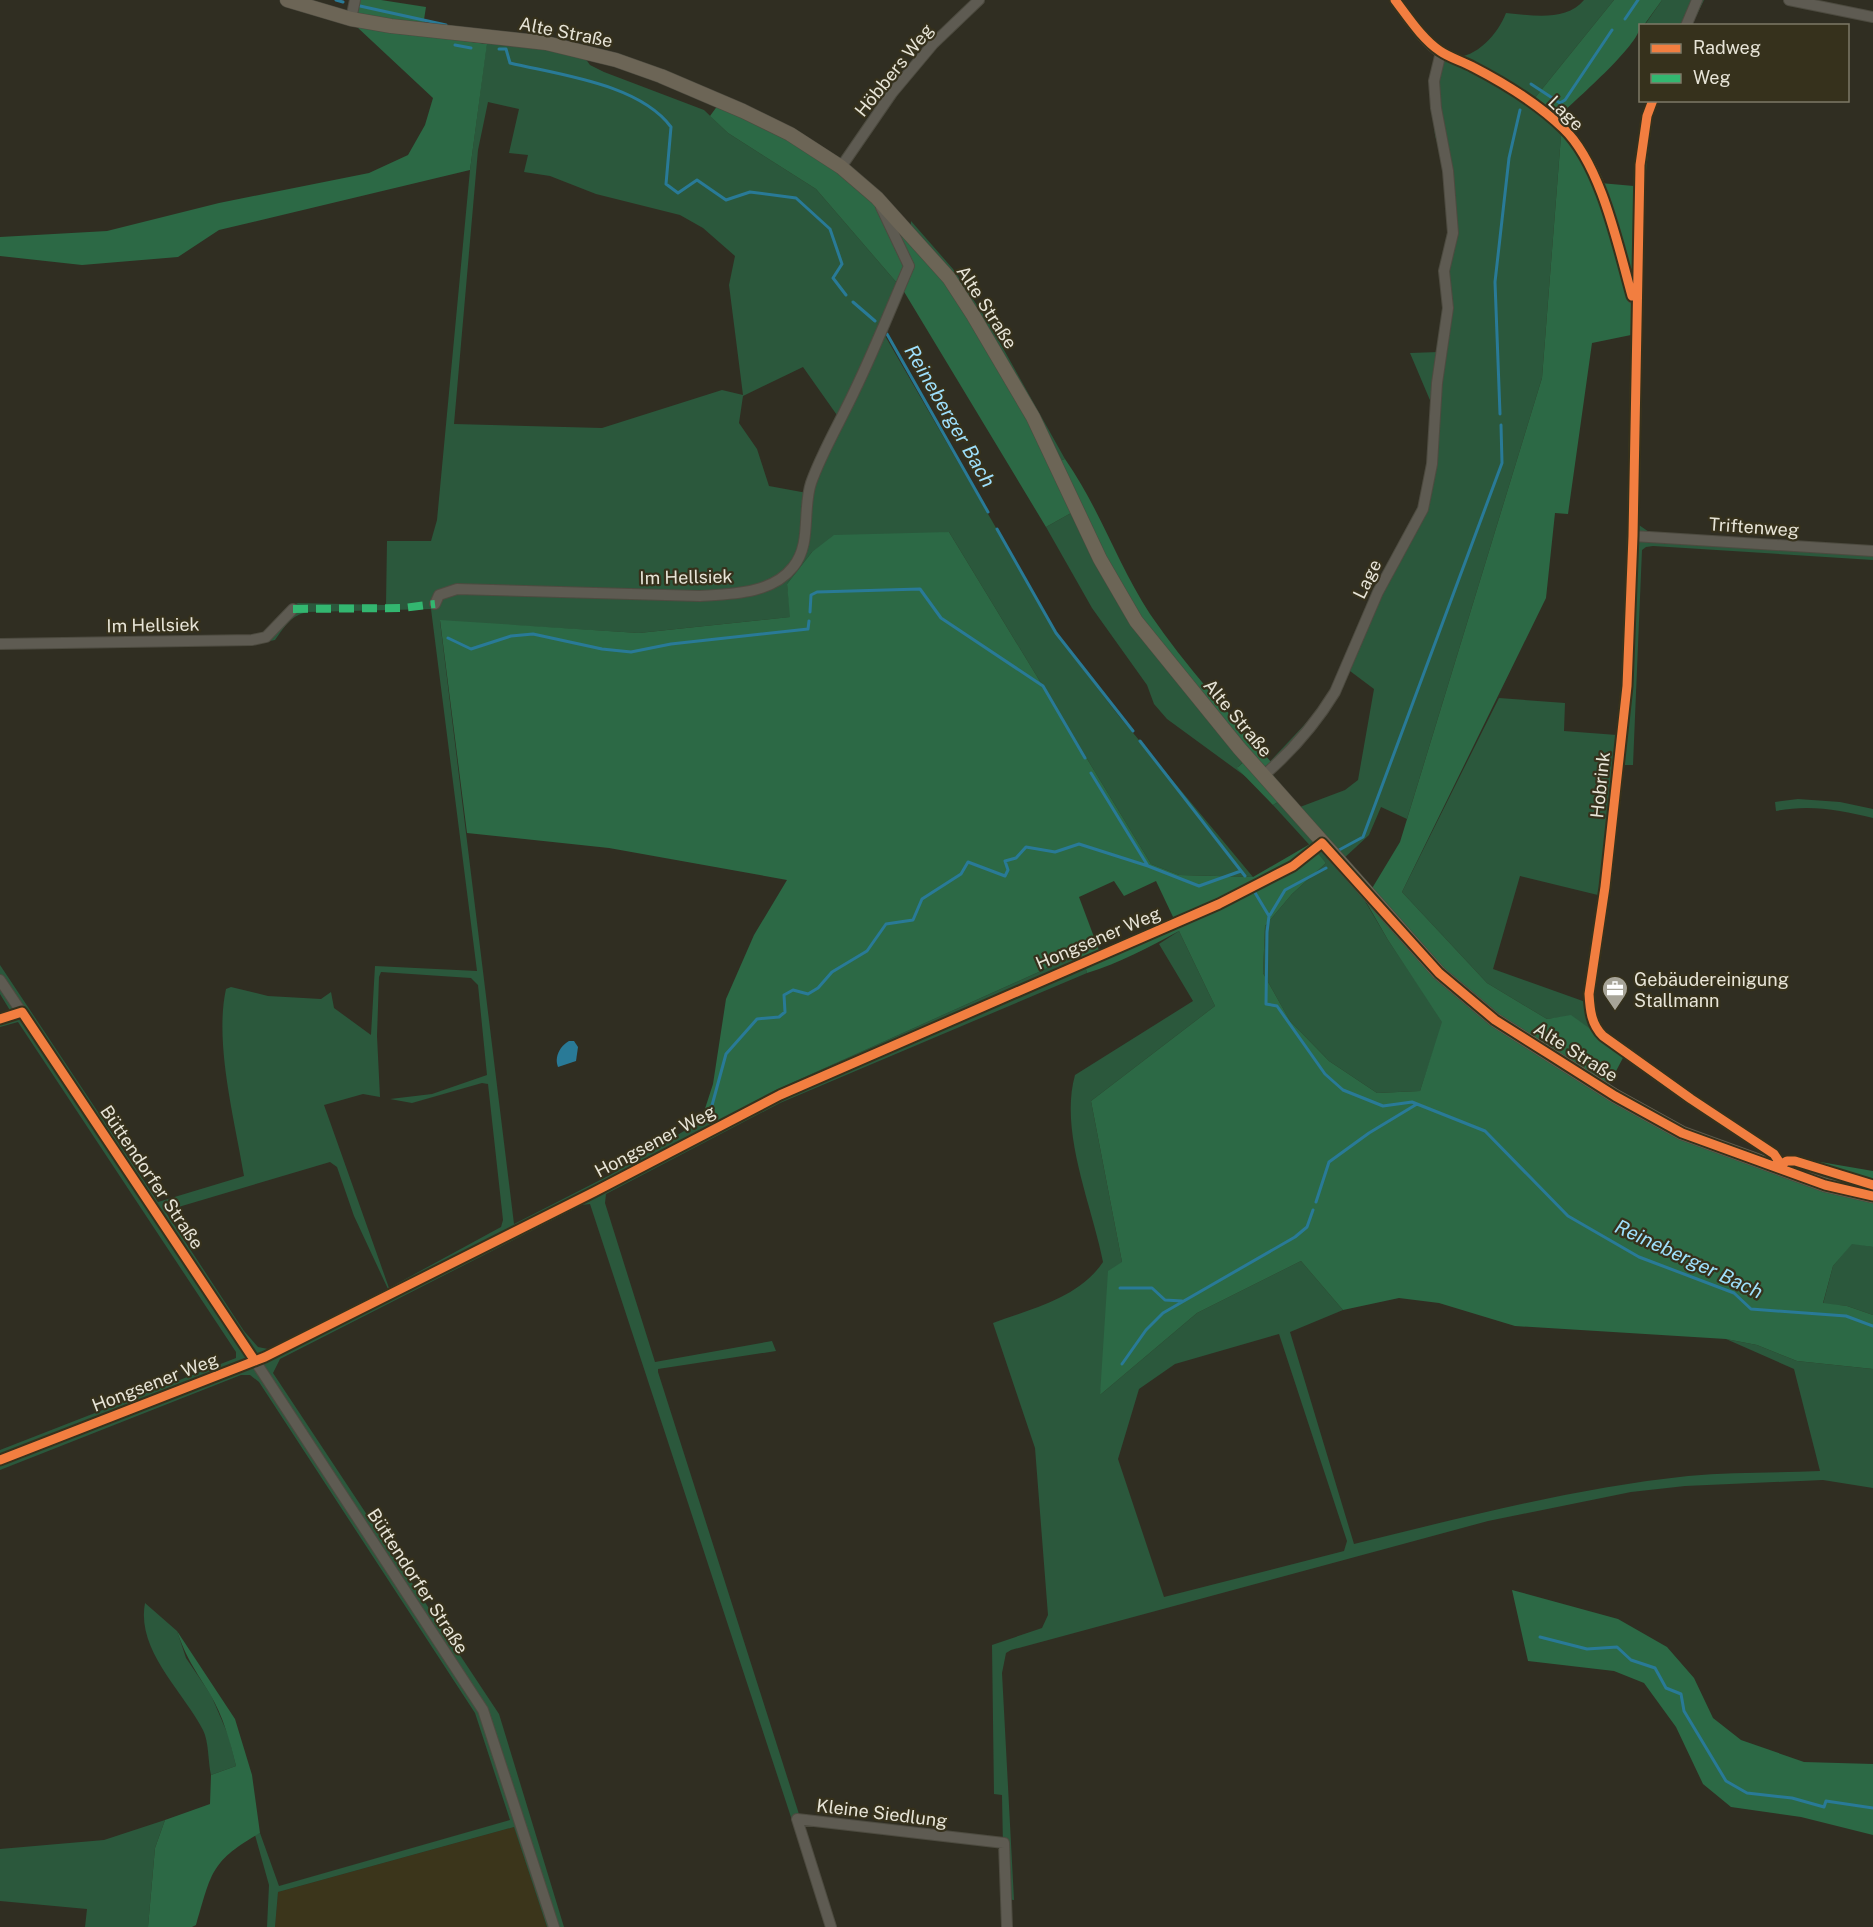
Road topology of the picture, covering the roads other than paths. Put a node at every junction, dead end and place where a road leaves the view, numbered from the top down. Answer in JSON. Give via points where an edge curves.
{"nodes":[{"id":1,"x":287,"y":0,"type":"edge"},
{"id":2,"x":355,"y":0,"type":"edge"},
{"id":3,"x":979,"y":0,"type":"edge"},
{"id":4,"x":1395,"y":0,"type":"edge"},
{"id":5,"x":1697,"y":0,"type":"edge"},
{"id":6,"x":1789,"y":0,"type":"edge"},
{"id":7,"x":1873,"y":17,"type":"edge"},
{"id":8,"x":351,"y":19,"type":"junction"},
{"id":9,"x":1687,"y":24,"type":"edge"},
{"id":10,"x":1441,"y":52,"type":"junction"},
{"id":11,"x":1652,"y":102,"type":"edge"},
{"id":12,"x":841,"y":167,"type":"junction"},
{"id":13,"x":877,"y":198,"type":"junction"},
{"id":14,"x":1636,"y":310,"type":"junction"},
{"id":15,"x":836,"y":431,"type":"joint"},
{"id":16,"x":1633,"y":536,"type":"junction"},
{"id":17,"x":1873,"y":551,"type":"edge"},
{"id":18,"x":435,"y":604,"type":"dead end"},
{"id":19,"x":293,"y":609,"type":"dead end"},
{"id":20,"x":0,"y":644,"type":"edge"},
{"id":21,"x":1263,"y":776,"type":"junction"},
{"id":22,"x":1322,"y":843,"type":"junction"},
{"id":23,"x":0,"y":980,"type":"edge"},
{"id":24,"x":22,"y":1012,"type":"junction"},
{"id":25,"x":0,"y":1019,"type":"edge"},
{"id":26,"x":1776,"y":1167,"type":"junction"},
{"id":27,"x":1873,"y":1196,"type":"edge"},
{"id":28,"x":255,"y":1361,"type":"junction"},
{"id":29,"x":0,"y":1460,"type":"edge"},
{"id":30,"x":554,"y":1927,"type":"edge"},
{"id":31,"x":831,"y":1927,"type":"edge"},
{"id":32,"x":1007,"y":1927,"type":"edge"}],
"edges":[{"from":1,"to":8,"type":"main road","name":"Alte Straße"},
{"from":2,"to":8,"type":"street"},
{"from":3,"to":12,"type":"street","name":"Höbbers Weg","via":[[933,44],[892,93]]},
{"from":4,"to":10,"type":"street","name":"Lage"},
{"from":5,"to":9,"type":"street"},
{"from":6,"to":7,"type":"street"},
{"from":8,"to":12,"type":"main road","name":"Alte Straße","via":[[423,32],[546,43],[616,60],[752,115]]},
{"from":10,"to":14,"type":"street","name":"Lage","via":[[1531,102],[1565,130],[1595,178]]},
{"from":10,"to":21,"type":"street","name":"Lage","via":[[1434,81],[1435,99],[1448,171],[1453,233],[1444,271],[1448,308],[1437,383],[1432,464],[1423,509],[1378,592],[1326,708]]},
{"from":11,"to":14,"type":"street","name":"Hobrink","via":[[1640,165]]},
{"from":12,"to":13,"type":"main road","name":"Alte Straße"},
{"from":13,"to":15,"type":"street","name":"Alte Straße","via":[[909,266]]},
{"from":13,"to":21,"type":"main road","name":"Alte Straße","via":[[949,278],[973,315],[1033,417],[1100,560],[1136,621]]},
{"from":14,"to":16,"type":"street","name":"Hobrink"},
{"from":15,"to":18,"type":"street","name":"Im Hellsiek","via":[[811,484],[802,555],[780,578],[759,588],[700,596],[457,590],[439,595]]},
{"from":16,"to":17,"type":"street","name":"Triftenweg"},
{"from":16,"to":26,"type":"street","name":"Hobrink","via":[[1627,686],[1590,1009],[1595,1028],[1603,1036],[1774,1154],[1778,1160]]},
{"from":19,"to":20,"type":"street","name":"Im Hellsiek","via":[[267,637],[252,640]]},
{"from":21,"to":22,"type":"main road","name":"Alte Straße"},
{"from":22,"to":26,"type":"main road","name":"Alte Straße","via":[[1439,974],[1495,1020],[1682,1133]]},
{"from":22,"to":28,"type":"street","name":"Hongsener Weg","via":[[1293,866],[1219,903],[780,1095]]},
{"from":23,"to":24,"type":"street","name":"Büttendorfer Straße"},
{"from":24,"to":25,"type":"street"},
{"from":24,"to":28,"type":"street","name":"Büttendorfer Straße"},
{"from":26,"to":27,"type":"main road","name":"Alte Straße","via":[[1825,1185]]},
{"from":28,"to":29,"type":"street","name":"Hongsener Weg"},
{"from":28,"to":30,"type":"street","name":"Büttendorfer Straße","via":[[483,1710]]},
{"from":31,"to":32,"type":"street","name":"Kleine Siedlung","via":[[797,1819],[1004,1844]]}]}
